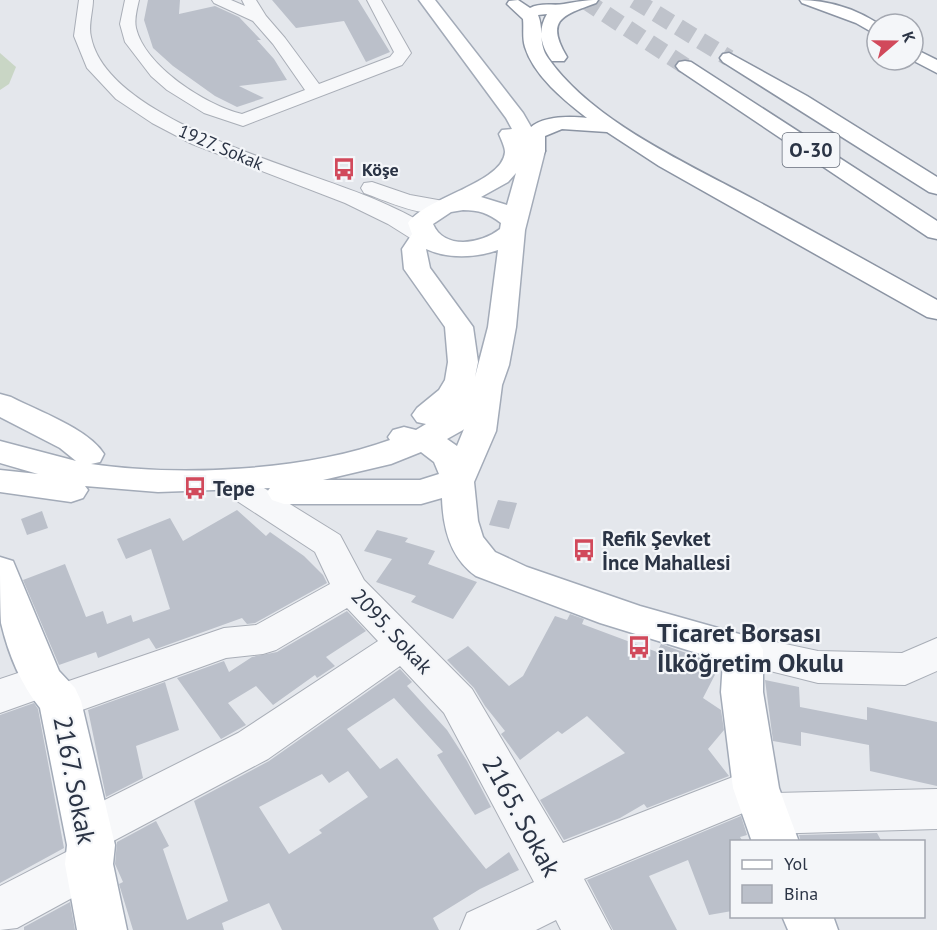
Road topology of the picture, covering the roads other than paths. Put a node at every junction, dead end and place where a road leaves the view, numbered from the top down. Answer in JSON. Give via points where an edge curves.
{"nodes":[{"id":1,"x":86,"y":0,"type":"edge"},
{"id":2,"x":105,"y":0,"type":"edge"},
{"id":3,"x":132,"y":0,"type":"edge"},
{"id":4,"x":219,"y":0,"type":"edge"},
{"id":5,"x":249,"y":0,"type":"edge"},
{"id":6,"x":374,"y":0,"type":"edge"},
{"id":7,"x":414,"y":0,"type":"edge"},
{"id":8,"x":427,"y":0,"type":"edge"},
{"id":9,"x":590,"y":0,"type":"edge"},
{"id":10,"x":808,"y":0,"type":"edge"},
{"id":11,"x":823,"y":0,"type":"edge"},
{"id":12,"x":511,"y":2,"type":"edge"},
{"id":13,"x":560,"y":10,"type":"junction"},
{"id":14,"x":865,"y":15,"type":"edge"},
{"id":15,"x":259,"y":18,"type":"junction"},
{"id":16,"x":865,"y":23,"type":"edge"},
{"id":17,"x":729,"y":58,"type":"tunnel mouth"},
{"id":18,"x":685,"y":66,"type":"tunnel mouth"},
{"id":19,"x":316,"y":93,"type":"junction"},
{"id":20,"x":614,"y":127,"type":"junction"},
{"id":21,"x":534,"y":151,"type":"junction"},
{"id":22,"x":937,"y":187,"type":"edge"},
{"id":23,"x":441,"y":207,"type":"junction"},
{"id":24,"x":513,"y":230,"type":"junction"},
{"id":25,"x":937,"y":232,"type":"edge"},
{"id":26,"x":423,"y":236,"type":"junction"},
{"id":27,"x":937,"y":292,"type":"edge"},
{"id":28,"x":504,"y":303,"type":"junction"},
{"id":29,"x":937,"y":311,"type":"edge"},
{"id":30,"x":459,"y":327,"type":"junction"},
{"id":31,"x":487,"y":384,"type":"junction"},
{"id":32,"x":0,"y":404,"type":"edge"},
{"id":33,"x":0,"y":430,"type":"edge"},
{"id":34,"x":382,"y":434,"type":"junction"},
{"id":35,"x":423,"y":440,"type":"junction"},
{"id":36,"x":0,"y":452,"type":"edge"},
{"id":37,"x":88,"y":454,"type":"junction"},
{"id":38,"x":459,"y":480,"type":"junction"},
{"id":39,"x":0,"y":481,"type":"edge"},
{"id":40,"x":253,"y":486,"type":"junction"},
{"id":41,"x":386,"y":492,"type":"junction"},
{"id":42,"x":465,"y":539,"type":"junction"},
{"id":43,"x":0,"y":571,"type":"edge"},
{"id":44,"x":351,"y":589,"type":"junction"},
{"id":45,"x":403,"y":644,"type":"junction"},
{"id":46,"x":743,"y":650,"type":"junction"},
{"id":47,"x":937,"y":654,"type":"edge"},
{"id":48,"x":51,"y":691,"type":"junction"},
{"id":49,"x":0,"y":696,"type":"edge"},
{"id":50,"x":458,"y":701,"type":"joint"},
{"id":51,"x":937,"y":809,"type":"edge"},
{"id":52,"x":766,"y":815,"type":"edge"},
{"id":53,"x":88,"y":848,"type":"junction"},
{"id":54,"x":558,"y":881,"type":"junction"},
{"id":55,"x":0,"y":910,"type":"edge"},
{"id":56,"x":102,"y":930,"type":"edge"},
{"id":57,"x":484,"y":930,"type":"edge"},
{"id":58,"x":587,"y":930,"type":"edge"}],
"edges":[{"from":1,"to":26,"type":"street","name":"1927. Sokak","via":[[82,11],[84,46],[94,65],[123,95],[181,132],[372,206]]},
{"from":2,"to":23,"type":"street","name":"1927. Sokak","via":[[104,46],[134,80],[170,105],[216,128],[405,201]]},
{"from":3,"to":19,"type":"street","via":[[128,28],[136,50],[153,70],[193,99],[243,120]]},
{"from":4,"to":15,"type":"street"},
{"from":5,"to":15,"type":"street"},
{"from":6,"to":19,"type":"street","via":[[403,53],[396,61]]},
{"from":7,"to":23,"type":"main road","via":[[513,140],[515,155],[500,178]]},
{"from":8,"to":21,"type":"main road","via":[[516,117]]},
{"from":9,"to":13,"type":"main road"},
{"from":10,"to":16,"type":"main road"},
{"from":11,"to":14,"type":"main road"},
{"from":12,"to":13,"type":"main road","via":[[531,9]]},
{"from":12,"to":20,"type":"main road","via":[[531,17],[530,40],[555,80]]},
{"from":13,"to":27,"type":"main road","via":[[550,23],[553,48],[564,68],[587,91],[709,166]]},
{"from":15,"to":19,"type":"street"},
{"from":17,"to":22,"type":"main road","number":"O-30"},
{"from":18,"to":25,"type":"main road","number":"O-30"},
{"from":20,"to":21,"type":"main road","via":[[549,125],[535,133]]},
{"from":20,"to":29,"type":"main road"},
{"from":21,"to":24,"type":"main road"},
{"from":23,"to":24,"type":"main road","via":[[489,206],[509,216]]},
{"from":23,"to":26,"type":"main road","via":[[424,216],[420,223]]},
{"from":24,"to":26,"type":"main road","via":[[497,244],[468,249],[437,244]]},
{"from":24,"to":28,"type":"main road"},
{"from":26,"to":30,"type":"main road","via":[[414,249],[417,269]]},
{"from":28,"to":30,"type":"main road","via":[[497,272],[488,265],[446,268],[437,275],[436,284]]},
{"from":28,"to":31,"type":"main road","via":[[501,335]]},
{"from":30,"to":34,"type":"main road","via":[[463,362],[460,380],[450,396],[428,415]]},
{"from":31,"to":35,"type":"main road","via":[[454,422]]},
{"from":31,"to":38,"type":"main road","via":[[480,431]]},
{"from":32,"to":37,"type":"main road"},
{"from":33,"to":37,"type":"main road","via":[[41,447]]},
{"from":34,"to":35,"type":"main road"},
{"from":34,"to":37,"type":"main road","via":[[314,454],[253,462]]},
{"from":35,"to":38,"type":"main road","via":[[448,455]]},
{"from":35,"to":40,"type":"main road","via":[[333,468]]},
{"from":36,"to":40,"type":"main road","via":[[78,473]]},
{"from":38,"to":41,"type":"main road","via":[[421,492]]},
{"from":38,"to":42,"type":"main road","via":[[459,516]]},
{"from":39,"to":40,"type":"main road","via":[[152,498]]},
{"from":40,"to":41,"type":"main road"},
{"from":40,"to":44,"type":"street","name":"2095. Sokak","via":[[328,544]]},
{"from":41,"to":42,"type":"main road","via":[[430,507]]},
{"from":42,"to":46,"type":"main road","via":[[477,557],[497,570],[585,603]]},
{"from":43,"to":48,"type":"main road","name":"2167. Sokak"},
{"from":44,"to":45,"type":"street","name":"2095. Sokak"},
{"from":44,"to":48,"type":"street","via":[[263,639],[224,643]]},
{"from":45,"to":50,"type":"street","name":"2095. Sokak"},
{"from":45,"to":53,"type":"street","via":[[253,746]]},
{"from":46,"to":47,"type":"street","via":[[818,667],[905,669]]},
{"from":46,"to":52,"type":"main road","via":[[742,692]]},
{"from":48,"to":49,"type":"street"},
{"from":48,"to":53,"type":"main road","name":"2167. Sokak"},
{"from":50,"to":54,"type":"street","name":"2165. Sokak"},
{"from":51,"to":52,"type":"street"},
{"from":52,"to":54,"type":"street"},
{"from":53,"to":55,"type":"street"},
{"from":53,"to":56,"type":"main road","name":"2167. Sokak"},
{"from":54,"to":57,"type":"street"},
{"from":54,"to":58,"type":"street","name":"2165. Sokak"}]}
